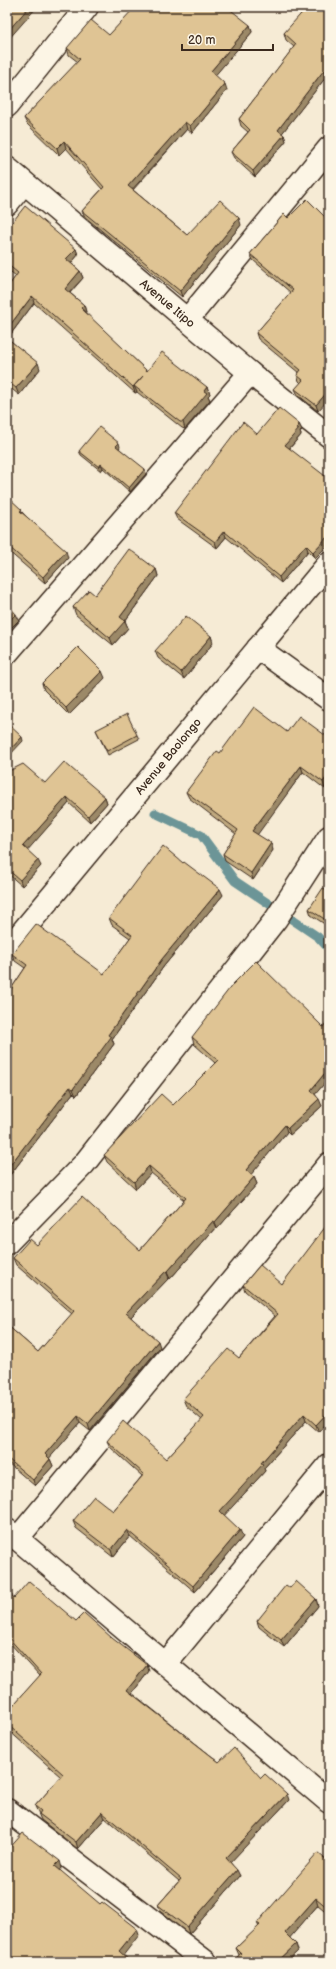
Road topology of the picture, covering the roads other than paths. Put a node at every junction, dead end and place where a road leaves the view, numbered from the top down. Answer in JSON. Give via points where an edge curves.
{"nodes":[{"id":1,"x":87,"y":7,"type":"edge"},
{"id":2,"x":7,"y":106,"type":"edge"},
{"id":3,"x":329,"y":148,"type":"edge"},
{"id":4,"x":7,"y":168,"type":"edge"},
{"id":5,"x":24,"y":183,"type":"junction"},
{"id":6,"x":7,"y":204,"type":"edge"},
{"id":7,"x":187,"y":320,"type":"junction"},
{"id":8,"x":250,"y":373,"type":"junction"},
{"id":9,"x":329,"y":436,"type":"edge"},
{"id":10,"x":329,"y":563,"type":"edge"},
{"id":11,"x":258,"y":648,"type":"junction"},
{"id":12,"x":7,"y":653,"type":"edge"},
{"id":13,"x":329,"y":699,"type":"edge"},
{"id":14,"x":329,"y":837,"type":"edge"},
{"id":15,"x":7,"y":950,"type":"edge"},
{"id":16,"x":329,"y":1164,"type":"edge"},
{"id":17,"x":7,"y":1243,"type":"edge"},
{"id":18,"x":329,"y":1465,"type":"edge"},
{"id":19,"x":12,"y":1534,"type":"edge"},
{"id":20,"x":166,"y":1663,"type":"junction"},
{"id":21,"x":329,"y":1802,"type":"edge"},
{"id":22,"x":7,"y":1810,"type":"edge"},
{"id":23,"x":206,"y":1962,"type":"edge"}],
"edges":[{"from":1,"to":2,"type":"street"},
{"from":3,"to":7,"type":"street"},
{"from":4,"to":5,"type":"street","name":"Avenue Itipo"},
{"from":5,"to":6,"type":"street"},
{"from":5,"to":7,"type":"street","name":"Avenue Itipo"},
{"from":7,"to":8,"type":"street","name":"Avenue Itipo"},
{"from":8,"to":9,"type":"street","name":"Avenue Itipo"},
{"from":8,"to":12,"type":"street"},
{"from":10,"to":11,"type":"street","name":"Avenue Baolongo"},
{"from":11,"to":13,"type":"street"},
{"from":11,"to":15,"type":"street","name":"Avenue Baolongo"},
{"from":14,"to":17,"type":"street","via":[[276,919],[84,1164]]},
{"from":16,"to":19,"type":"street"},
{"from":18,"to":20,"type":"street"},
{"from":19,"to":20,"type":"street"},
{"from":20,"to":21,"type":"street"},
{"from":22,"to":23,"type":"street"}]}
